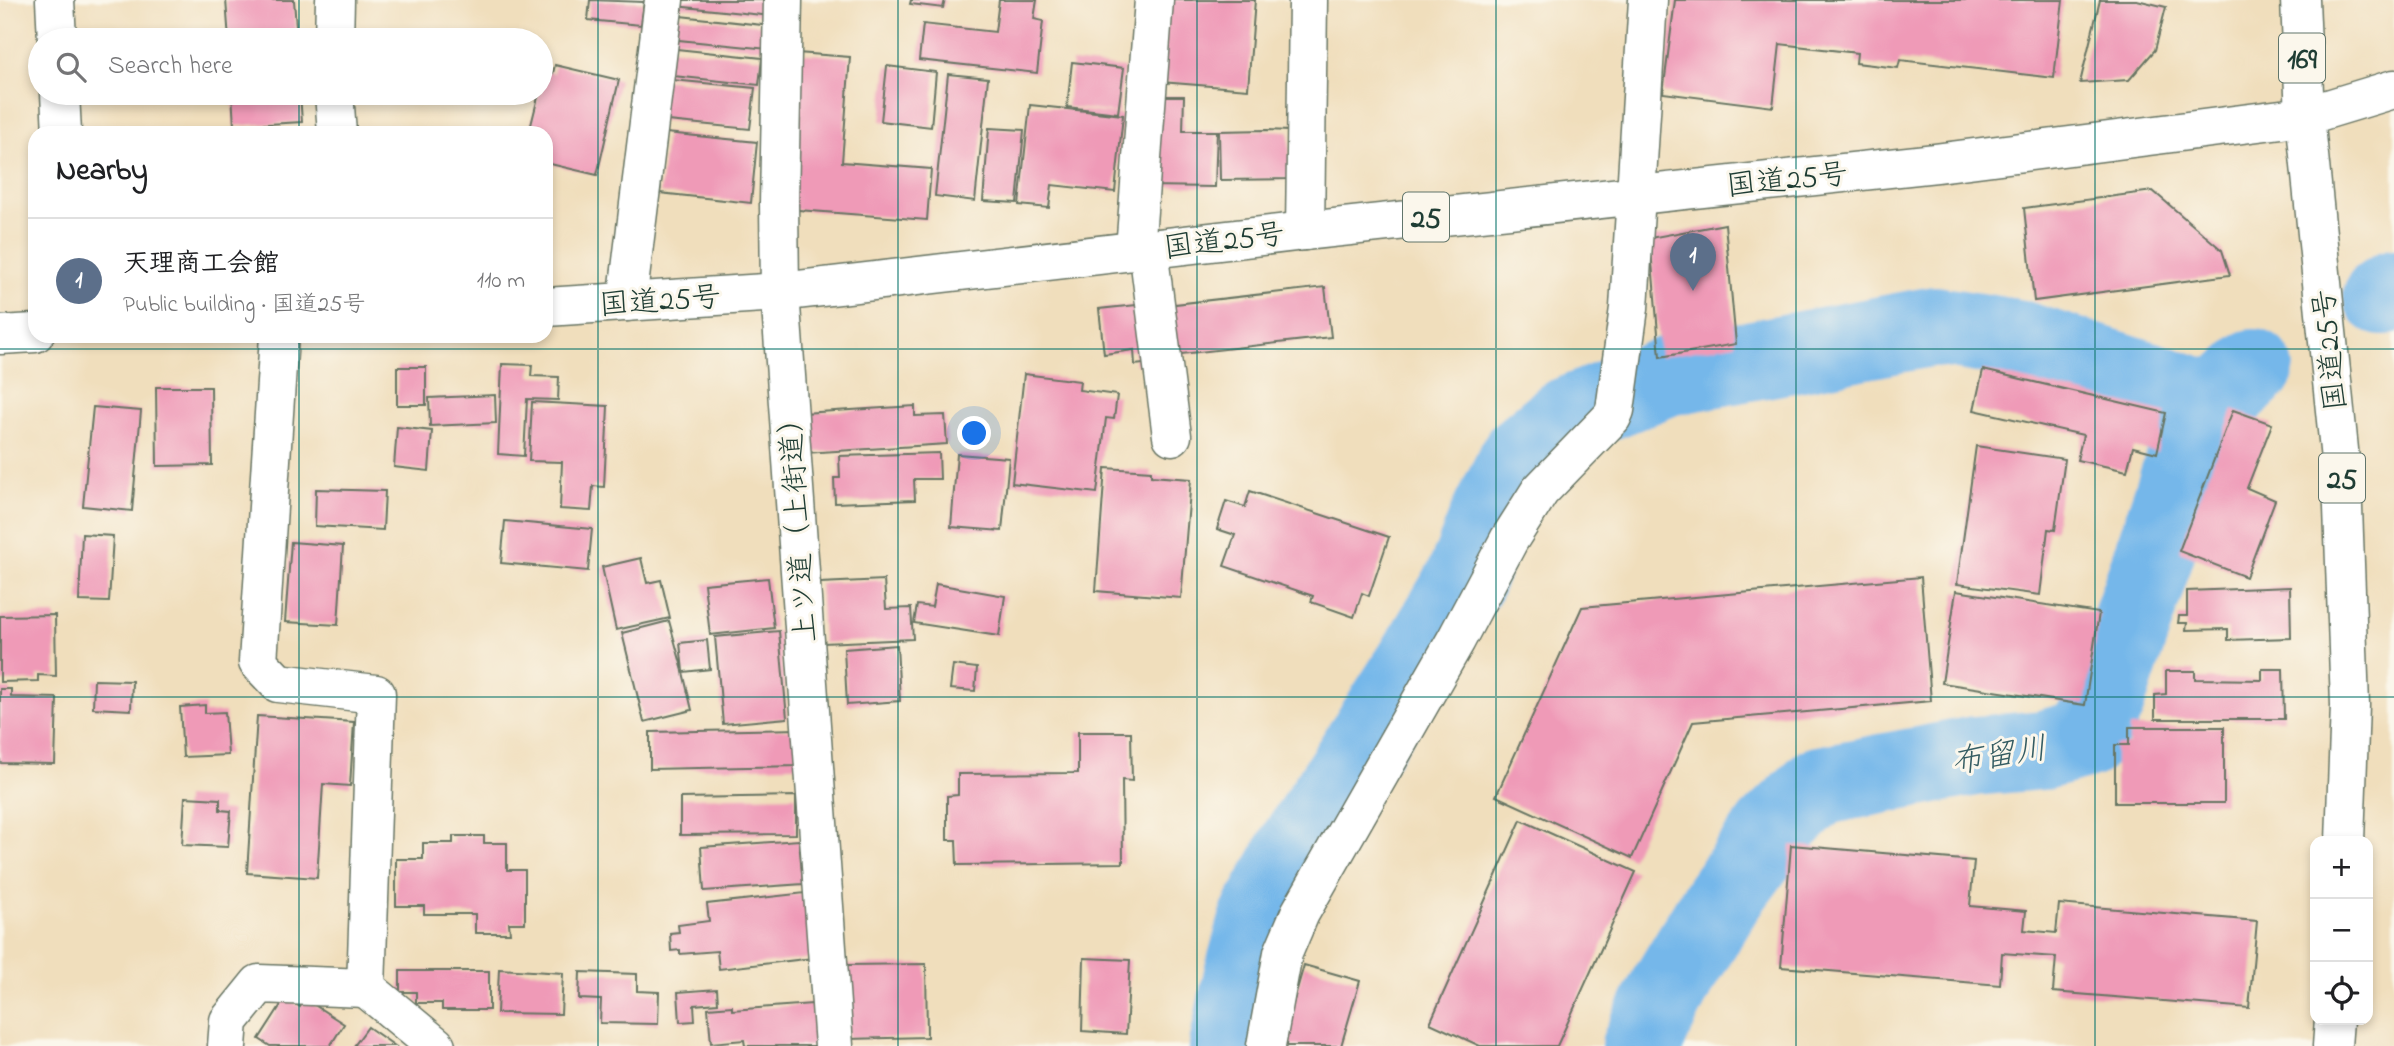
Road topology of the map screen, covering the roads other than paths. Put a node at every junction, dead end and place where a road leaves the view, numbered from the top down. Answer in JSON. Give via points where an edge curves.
{"nodes":[{"id":1,"x":55,"y":0,"type":"edge"},
{"id":2,"x":335,"y":0,"type":"edge"},
{"id":3,"x":664,"y":0,"type":"edge"},
{"id":4,"x":783,"y":0,"type":"edge"},
{"id":5,"x":1154,"y":0,"type":"edge"},
{"id":6,"x":1308,"y":0,"type":"edge"},
{"id":7,"x":1648,"y":0,"type":"edge"},
{"id":8,"x":2300,"y":0,"type":"edge"},
{"id":9,"x":56,"y":28,"type":"edge"},
{"id":10,"x":334,"y":28,"type":"edge"},
{"id":11,"x":2394,"y":89,"type":"edge"},
{"id":12,"x":61,"y":105,"type":"edge"},
{"id":13,"x":335,"y":105,"type":"edge"},
{"id":14,"x":2305,"y":116,"type":"junction"},
{"id":15,"x":62,"y":126,"type":"edge"},
{"id":16,"x":337,"y":126,"type":"edge"},
{"id":17,"x":1637,"y":194,"type":"junction"},
{"id":18,"x":1305,"y":231,"type":"junction"},
{"id":19,"x":1141,"y":250,"type":"junction"},
{"id":20,"x":780,"y":292,"type":"junction"},
{"id":21,"x":627,"y":302,"type":"junction"},
{"id":22,"x":553,"y":307,"type":"edge"},
{"id":23,"x":28,"y":333,"type":"edge"},
{"id":24,"x":0,"y":335,"type":"edge"},
{"id":25,"x":279,"y":343,"type":"edge"},
{"id":26,"x":1172,"y":436,"type":"dead end"},
{"id":27,"x":2345,"y":836,"type":"edge"},
{"id":28,"x":366,"y":988,"type":"junction"},
{"id":29,"x":2333,"y":1025,"type":"edge"},
{"id":30,"x":227,"y":1046,"type":"edge"},
{"id":31,"x":436,"y":1046,"type":"edge"},
{"id":32,"x":834,"y":1046,"type":"edge"},
{"id":33,"x":1266,"y":1046,"type":"edge"},
{"id":34,"x":2332,"y":1046,"type":"edge"}],
"edges":[{"from":1,"to":9,"type":"main road"},
{"from":2,"to":10,"type":"main road"},
{"from":3,"to":21,"type":"main road"},
{"from":4,"to":20,"type":"main road","name":"上ツ道（上街道）"},
{"from":5,"to":19,"type":"main road"},
{"from":6,"to":18,"type":"main road"},
{"from":7,"to":17,"type":"main road"},
{"from":8,"to":14,"type":"main road","number":"169"},
{"from":11,"to":14,"type":"main road"},
{"from":12,"to":15,"type":"main road"},
{"from":13,"to":16,"type":"main road"},
{"from":14,"to":17,"type":"main road","name":"国道25号","number":"25","via":[[1936,163]]},
{"from":14,"to":27,"type":"main road","name":"国道25号","number":"25","via":[[2342,479],[2350,705]]},
{"from":17,"to":18,"type":"main road","name":"国道25号","number":"25"},
{"from":17,"to":33,"type":"main road","via":[[1629,308],[1612,417],[1540,491],[1509,540],[1300,913],[1283,953]]},
{"from":18,"to":19,"type":"main road","name":"国道25号","number":"25"},
{"from":19,"to":20,"type":"main road","name":"国道25号","number":"25"},
{"from":19,"to":26,"type":"main road"},
{"from":20,"to":21,"type":"main road","name":"国道25号","number":"25"},
{"from":20,"to":32,"type":"main road","name":"上ツ道（上街道）"},
{"from":21,"to":22,"type":"main road","name":"国道25号","number":"25"},
{"from":23,"to":24,"type":"main road"},
{"from":25,"to":28,"type":"main road","via":[[258,662],[278,682],[376,694]]},
{"from":28,"to":30,"type":"main road","via":[[259,984],[229,1021]]},
{"from":28,"to":31,"type":"main road"},
{"from":29,"to":34,"type":"main road"}]}
